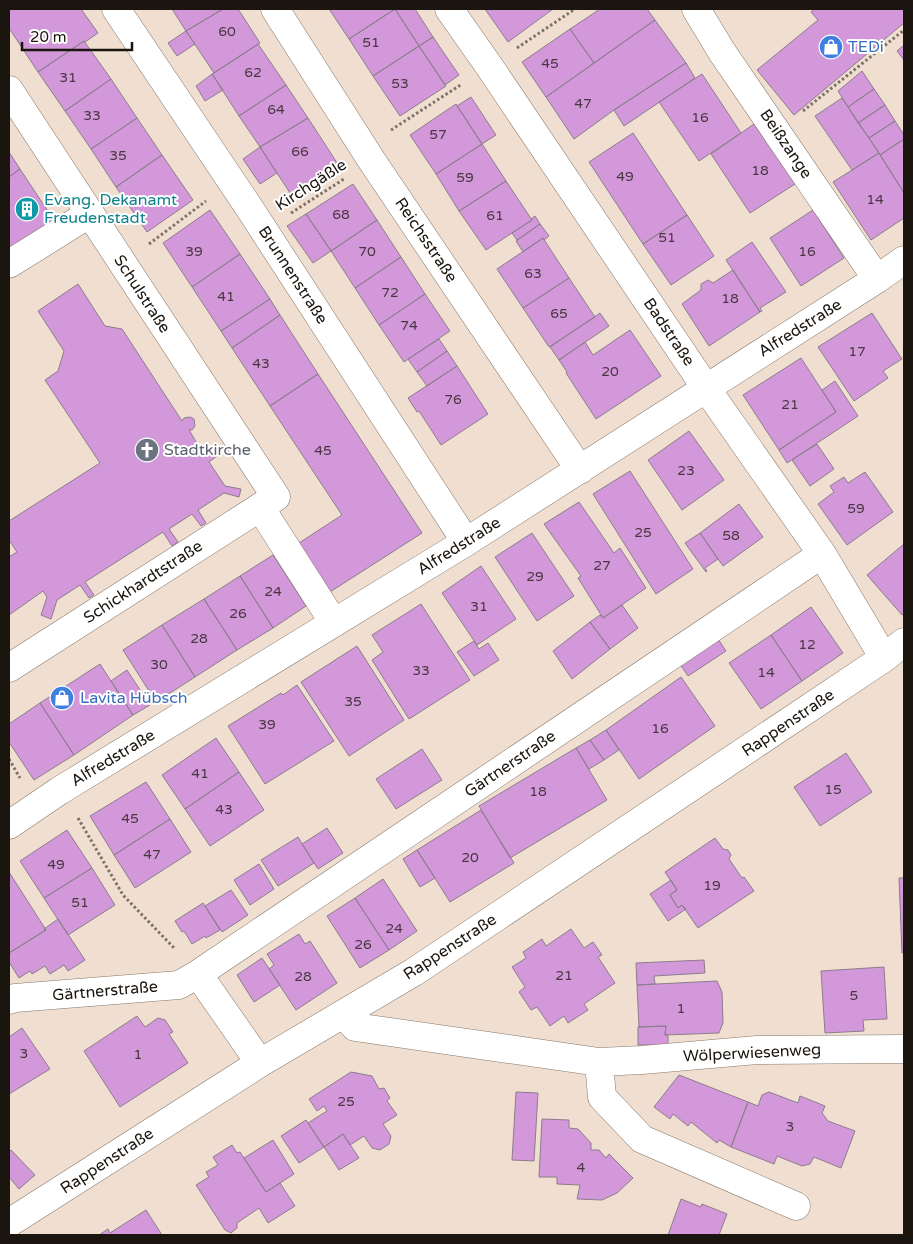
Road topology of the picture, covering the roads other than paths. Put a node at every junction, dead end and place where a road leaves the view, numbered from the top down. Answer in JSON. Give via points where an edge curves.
{"nodes":[{"id":1,"x":116,"y":9,"type":"edge"},
{"id":2,"x":274,"y":9,"type":"edge"},
{"id":3,"x":449,"y":9,"type":"edge"},
{"id":4,"x":696,"y":9,"type":"edge"},
{"id":5,"x":9,"y":90,"type":"edge"},
{"id":6,"x":89,"y":214,"type":"junction"},
{"id":7,"x":904,"y":260,"type":"edge"},
{"id":8,"x":9,"y":264,"type":"edge"},
{"id":9,"x":878,"y":279,"type":"junction"},
{"id":10,"x":706,"y":388,"type":"junction"},
{"id":11,"x":580,"y":470,"type":"junction"},
{"id":12,"x":268,"y":502,"type":"junction"},
{"id":13,"x":466,"y":542,"type":"junction"},
{"id":14,"x":822,"y":554,"type":"junction"},
{"id":15,"x":334,"y":623,"type":"junction"},
{"id":16,"x":898,"y":654,"type":"edge"},
{"id":17,"x":9,"y":668,"type":"edge"},
{"id":18,"x":9,"y":824,"type":"edge"},
{"id":19,"x":198,"y":974,"type":"junction"},
{"id":20,"x":9,"y":1000,"type":"edge"},
{"id":21,"x":344,"y":1014,"type":"junction"},
{"id":22,"x":904,"y":1049,"type":"edge"},
{"id":23,"x":599,"y":1062,"type":"junction"},
{"id":24,"x":260,"y":1063,"type":"junction"},
{"id":25,"x":796,"y":1206,"type":"dead end"},
{"id":26,"x":9,"y":1223,"type":"edge"}],
"edges":[{"from":1,"to":13,"type":"street","name":"Brunnenstraße"},
{"from":2,"to":11,"type":"street","name":"Reichsstraße"},
{"from":3,"to":10,"type":"street","name":"Badstraße"},
{"from":4,"to":9,"type":"street","name":"Beißzange"},
{"from":5,"to":6,"type":"street","name":"Schulstraße"},
{"from":6,"to":8,"type":"street"},
{"from":6,"to":12,"type":"street","name":"Schulstraße"},
{"from":7,"to":9,"type":"street","name":"Alfredstraße"},
{"from":9,"to":10,"type":"street","name":"Alfredstraße"},
{"from":10,"to":11,"type":"street","name":"Alfredstraße"},
{"from":10,"to":14,"type":"street","name":"Badstraße"},
{"from":11,"to":13,"type":"street","name":"Alfredstraße"},
{"from":12,"to":15,"type":"street","name":"Schulstraße"},
{"from":12,"to":17,"type":"street","name":"Schickhardtstraße"},
{"from":13,"to":15,"type":"street","name":"Alfredstraße"},
{"from":14,"to":16,"type":"street","name":"Badstraße"},
{"from":14,"to":19,"type":"street","name":"Gärtnerstraße"},
{"from":15,"to":18,"type":"street","name":"Alfredstraße"},
{"from":16,"to":21,"type":"street","name":"Rappenstraße","via":[[414,972]]},
{"from":19,"to":20,"type":"street","name":"Gärtnerstraße","via":[[179,985]]},
{"from":19,"to":24,"type":"street"},
{"from":21,"to":23,"type":"street","name":"Wölperwiesenweg","via":[[355,1027]]},
{"from":21,"to":24,"type":"street","name":"Rappenstraße"},
{"from":22,"to":23,"type":"street","name":"Wölperwiesenweg","via":[[757,1050]]},
{"from":23,"to":25,"type":"street","via":[[602,1097],[642,1139]]},
{"from":24,"to":26,"type":"street","name":"Rappenstraße"}]}
